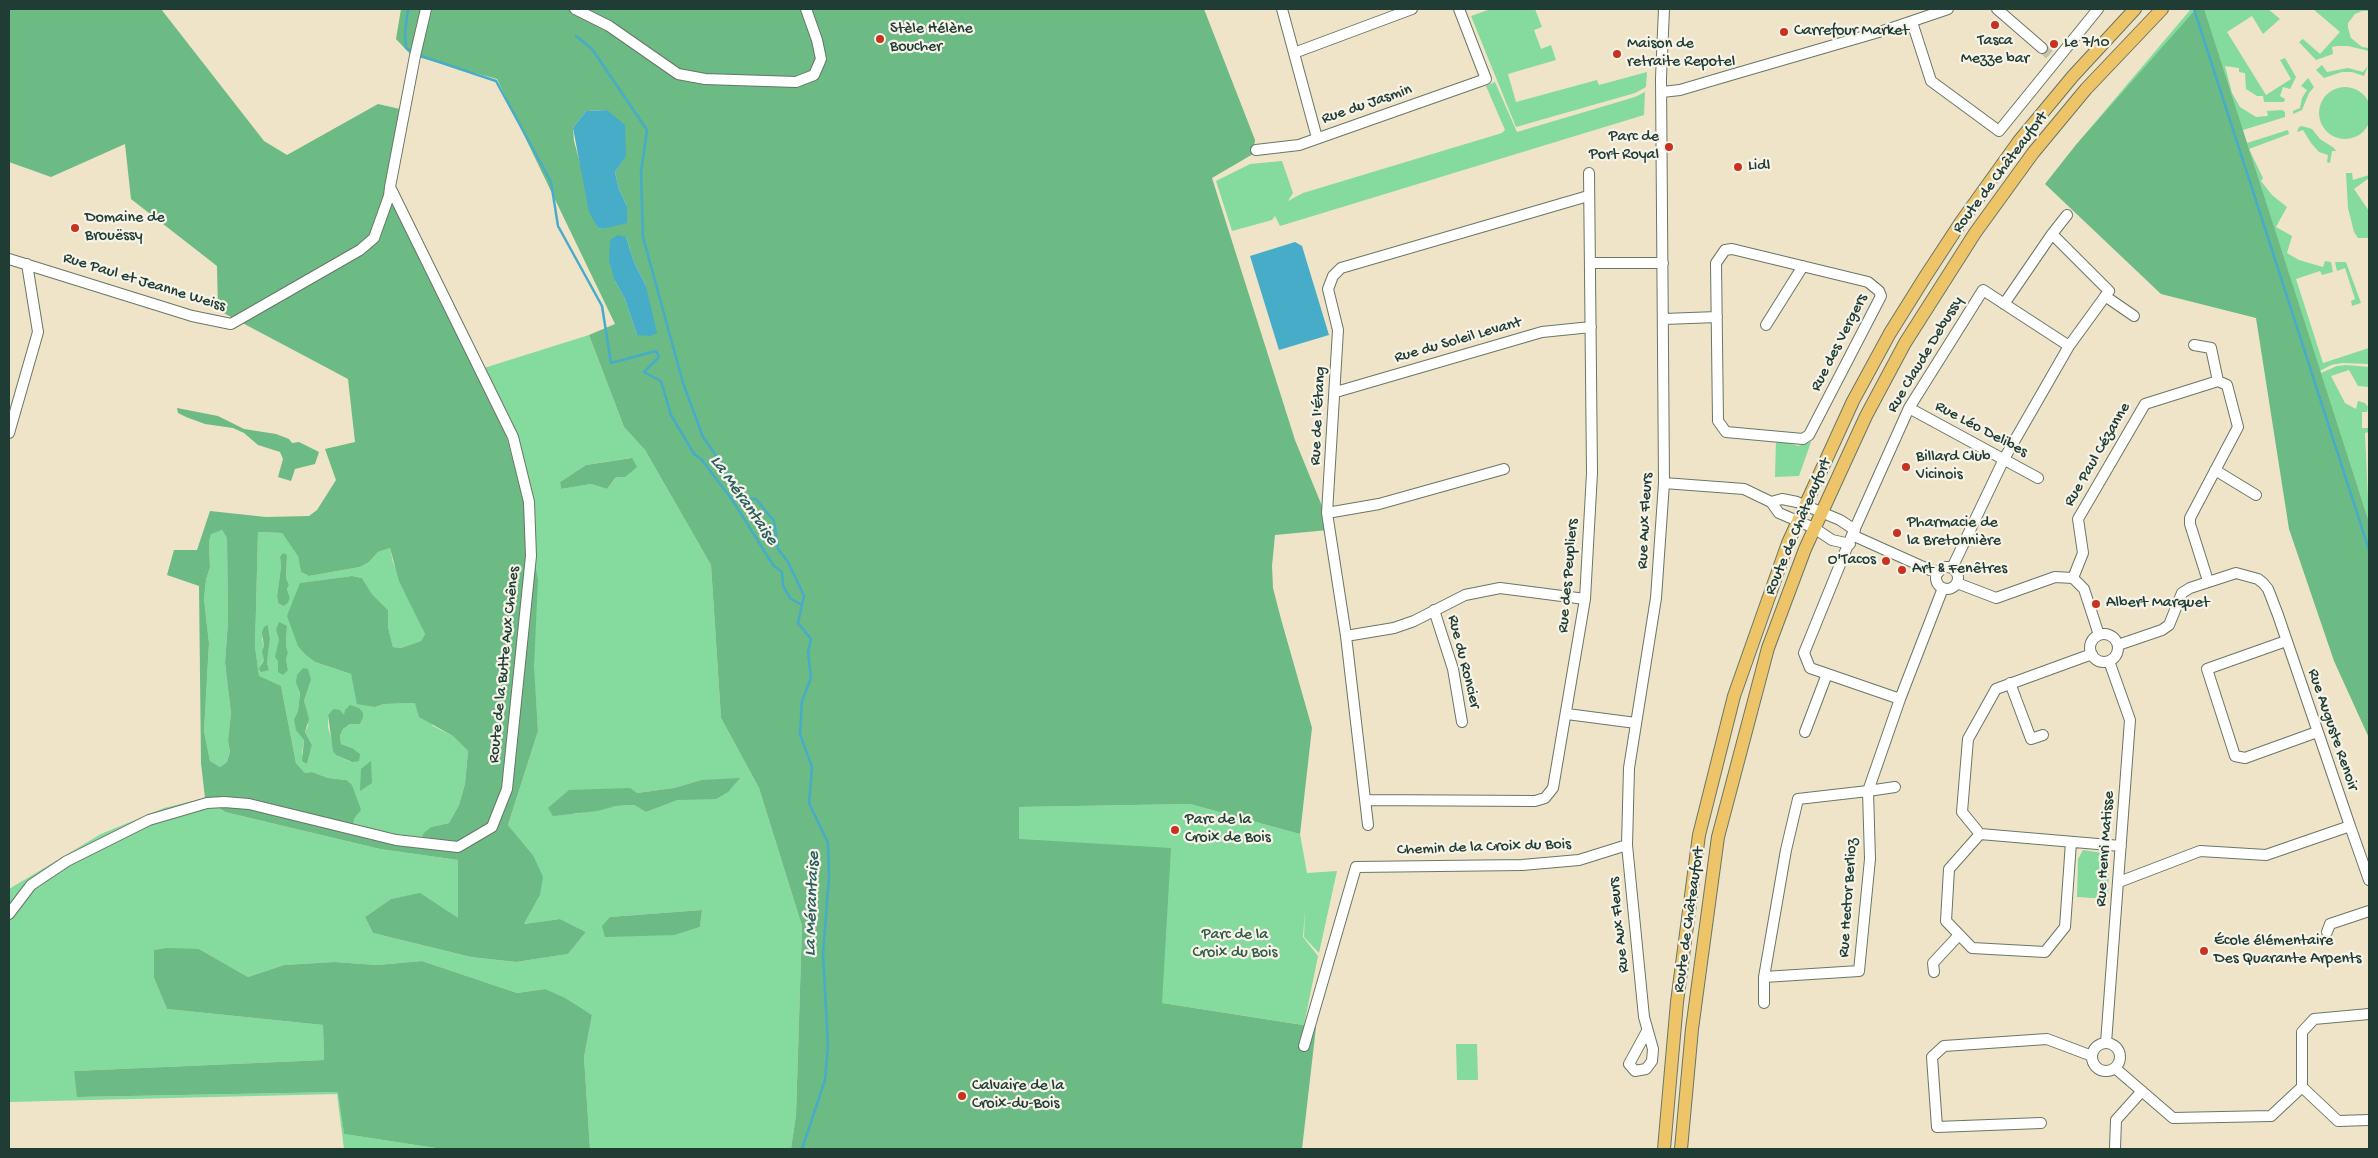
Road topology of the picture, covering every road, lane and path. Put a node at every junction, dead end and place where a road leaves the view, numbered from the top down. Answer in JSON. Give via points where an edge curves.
{"nodes":[{"id":1,"x":426,"y":9,"type":"edge"},
{"id":2,"x":575,"y":9,"type":"edge"},
{"id":3,"x":806,"y":9,"type":"edge"},
{"id":4,"x":1282,"y":9,"type":"edge"},
{"id":5,"x":1412,"y":9,"type":"edge"},
{"id":6,"x":1459,"y":9,"type":"edge"},
{"id":7,"x":1664,"y":9,"type":"edge"},
{"id":8,"x":1948,"y":9,"type":"edge"},
{"id":9,"x":1997,"y":9,"type":"edge"},
{"id":10,"x":2098,"y":9,"type":"edge"},
{"id":11,"x":2135,"y":9,"type":"edge"},
{"id":12,"x":2162,"y":9,"type":"edge"},
{"id":13,"x":1912,"y":22,"type":"junction"},
{"id":14,"x":2042,"y":48,"type":"tunnel mouth"},
{"id":15,"x":1294,"y":53,"type":"junction"},
{"id":16,"x":1662,"y":92,"type":"junction"},
{"id":17,"x":1317,"y":138,"type":"junction"},
{"id":18,"x":1256,"y":150,"type":"dead end"},
{"id":19,"x":1589,"y":172,"type":"dead end"},
{"id":20,"x":390,"y":187,"type":"junction"},
{"id":21,"x":1588,"y":196,"type":"junction"},
{"id":22,"x":2067,"y":215,"type":"dead end"},
{"id":23,"x":2052,"y":234,"type":"junction"},
{"id":24,"x":9,"y":259,"type":"edge"},
{"id":25,"x":1663,"y":262,"type":"junction"},
{"id":26,"x":1591,"y":263,"type":"junction"},
{"id":27,"x":27,"y":264,"type":"junction"},
{"id":28,"x":1803,"y":266,"type":"junction"},
{"id":29,"x":2105,"y":296,"type":"junction"},
{"id":30,"x":2004,"y":304,"type":"junction"},
{"id":31,"x":2134,"y":316,"type":"dead end"},
{"id":32,"x":1717,"y":317,"type":"junction"},
{"id":33,"x":1664,"y":319,"type":"junction"},
{"id":34,"x":1766,"y":325,"type":"dead end"},
{"id":35,"x":1591,"y":327,"type":"junction"},
{"id":36,"x":2194,"y":345,"type":"dead end"},
{"id":37,"x":2069,"y":346,"type":"junction"},
{"id":38,"x":2218,"y":381,"type":"junction"},
{"id":39,"x":1336,"y":392,"type":"junction"},
{"id":40,"x":1910,"y":408,"type":"junction"},
{"id":41,"x":9,"y":433,"type":"edge"},
{"id":42,"x":2004,"y":459,"type":"junction"},
{"id":43,"x":1504,"y":468,"type":"dead end"},
{"id":44,"x":2215,"y":470,"type":"junction"},
{"id":45,"x":2038,"y":478,"type":"dead end"},
{"id":46,"x":1664,"y":483,"type":"junction"},
{"id":47,"x":2256,"y":495,"type":"dead end"},
{"id":48,"x":1771,"y":502,"type":"junction"},
{"id":49,"x":1804,"y":505,"type":"junction"},
{"id":50,"x":1821,"y":512,"type":"junction"},
{"id":51,"x":1328,"y":513,"type":"junction"},
{"id":52,"x":1806,"y":525,"type":"junction"},
{"id":53,"x":1852,"y":536,"type":"junction"},
{"id":54,"x":1952,"y":568,"type":"junction"},
{"id":55,"x":1939,"y":572,"type":"junction"},
{"id":56,"x":2073,"y":578,"type":"junction"},
{"id":57,"x":2208,"y":582,"type":"junction"},
{"id":58,"x":1957,"y":583,"type":"junction"},
{"id":59,"x":1943,"y":588,"type":"junction"},
{"id":60,"x":1585,"y":600,"type":"junction"},
{"id":61,"x":1434,"y":610,"type":"junction"},
{"id":62,"x":2099,"y":635,"type":"junction"},
{"id":63,"x":1346,"y":636,"type":"junction"},
{"id":64,"x":2286,"y":641,"type":"junction"},
{"id":65,"x":2118,"y":645,"type":"junction"},
{"id":66,"x":2092,"y":654,"type":"junction"},
{"id":67,"x":2109,"y":661,"type":"junction"},
{"id":68,"x":1827,"y":674,"type":"junction"},
{"id":69,"x":2010,"y":683,"type":"junction"},
{"id":70,"x":1900,"y":699,"type":"junction"},
{"id":71,"x":1567,"y":714,"type":"junction"},
{"id":72,"x":1462,"y":722,"type":"dead end"},
{"id":73,"x":1636,"y":723,"type":"junction"},
{"id":74,"x":1805,"y":732,"type":"dead end"},
{"id":75,"x":2317,"y":732,"type":"junction"},
{"id":76,"x":2043,"y":735,"type":"dead end"},
{"id":77,"x":1895,"y":787,"type":"dead end"},
{"id":78,"x":1868,"y":791,"type":"junction"},
{"id":79,"x":1365,"y":800,"type":"junction"},
{"id":80,"x":1368,"y":825,"type":"dead end"},
{"id":81,"x":2350,"y":826,"type":"junction"},
{"id":82,"x":1980,"y":834,"type":"junction"},
{"id":83,"x":2071,"y":842,"type":"junction"},
{"id":84,"x":1628,"y":845,"type":"junction"},
{"id":85,"x":2121,"y":846,"type":"junction"},
{"id":86,"x":2369,"y":880,"type":"edge"},
{"id":87,"x":2119,"y":882,"type":"junction"},
{"id":88,"x":2369,"y":911,"type":"edge"},
{"id":89,"x":9,"y":914,"type":"edge"},
{"id":90,"x":2327,"y":932,"type":"dead end"},
{"id":91,"x":1960,"y":935,"type":"junction"},
{"id":92,"x":1934,"y":972,"type":"dead end"},
{"id":93,"x":1764,"y":977,"type":"junction"},
{"id":94,"x":1764,"y":1003,"type":"dead end"},
{"id":95,"x":2369,"y":1014,"type":"edge"},
{"id":96,"x":1647,"y":1031,"type":"dead end"},
{"id":97,"x":2106,"y":1043,"type":"junction"},
{"id":98,"x":1304,"y":1046,"type":"dead end"},
{"id":99,"x":2092,"y":1056,"type":"junction"},
{"id":100,"x":2115,"y":1068,"type":"junction"},
{"id":101,"x":2302,"y":1087,"type":"junction"},
{"id":102,"x":2142,"y":1091,"type":"junction"},
{"id":103,"x":2369,"y":1120,"type":"edge"},
{"id":104,"x":2041,"y":1122,"type":"dead end"},
{"id":105,"x":2115,"y":1148,"type":"dead end"},
{"id":106,"x":1664,"y":1149,"type":"edge"},
{"id":107,"x":1681,"y":1149,"type":"edge"}],
"edges":[{"from":1,"to":20,"type":"street"},
{"from":2,"to":3,"type":"street","via":[[622,34],[678,74],[705,79],[796,82],[814,75],[821,59]]},
{"from":4,"to":15,"type":"street"},
{"from":5,"to":15,"type":"street"},
{"from":6,"to":17,"type":"street","name":"Rue du Jasmin","via":[[1486,79]]},
{"from":7,"to":16,"type":"street","name":"Rue Aux Fleurs"},
{"from":8,"to":13,"type":"street"},
{"from":9,"to":14,"type":"street"},
{"from":10,"to":13,"type":"street","via":[[1999,130],[1931,81]]},
{"from":11,"to":49,"type":"main road","name":"Route de Châteaufort","via":[[2019,141],[1956,230],[1890,333],[1836,435]]},
{"from":12,"to":50,"type":"main road","name":"Route de Châteaufort","via":[[2086,89],[1975,233],[1905,343]]},
{"from":13,"to":16,"type":"street","via":[[1680,90]]},
{"from":15,"to":17,"type":"street"},
{"from":16,"to":25,"type":"street","name":"Rue Aux Fleurs"},
{"from":17,"to":18,"type":"street","name":"Rue du Jasmin","via":[[1299,145]]},
{"from":19,"to":21,"type":"street","name":"Rue des Peupliers"},
{"from":20,"to":27,"type":"street","name":"Rue Paul et Jeanne Weiss","via":[[374,238],[360,250],[231,324],[192,316]]},
{"from":20,"to":89,"type":"street","name":"Route de la Butte Aux Chênes","via":[[513,437],[529,502],[531,556],[507,789],[492,827],[458,847],[396,840],[249,804],[207,803],[149,820],[66,861],[31,885]]},
{"from":21,"to":26,"type":"street","name":"Rue des Peupliers"},
{"from":21,"to":39,"type":"street","name":"Rue de l'Étang","via":[[1341,268],[1333,276],[1328,289],[1338,330]]},
{"from":22,"to":23,"type":"street"},
{"from":23,"to":29,"type":"street","via":[[2108,291]]},
{"from":23,"to":30,"type":"street"},
{"from":24,"to":27,"type":"street","name":"Rue Paul et Jeanne Weiss"},
{"from":25,"to":26,"type":"street"},
{"from":25,"to":33,"type":"street","name":"Rue Aux Fleurs"},
{"from":26,"to":35,"type":"street","name":"Rue des Peupliers"},
{"from":27,"to":41,"type":"street","via":[[38,332]]},
{"from":28,"to":32,"type":"street","name":"Rue des Vergers","via":[[1739,250],[1725,250],[1716,263]]},
{"from":28,"to":32,"type":"street","name":"Rue des Vergers","via":[[1868,282],[1875,285],[1881,296],[1809,435],[1803,439],[1732,434],[1721,428],[1718,421]]},
{"from":28,"to":34,"type":"street"},
{"from":29,"to":31,"type":"street"},
{"from":29,"to":37,"type":"street"},
{"from":30,"to":37,"type":"street","name":"Rue Claude Debussy"},
{"from":30,"to":40,"type":"street","name":"Rue Claude Debussy","via":[[1983,290]]},
{"from":32,"to":33,"type":"street"},
{"from":33,"to":46,"type":"street","name":"Rue Aux Fleurs"},
{"from":35,"to":39,"type":"street","name":"Rue du Soleil Levant","via":[[1542,332]]},
{"from":35,"to":60,"type":"street","name":"Rue des Peupliers","via":[[1592,473]]},
{"from":36,"to":38,"type":"street","via":[[2211,348]]},
{"from":37,"to":42,"type":"street"},
{"from":38,"to":44,"type":"street","via":[[2227,384],[2238,426]]},
{"from":38,"to":56,"type":"street","name":"Rue Paul Cézanne","via":[[2145,404],[2078,520],[2083,553]]},
{"from":39,"to":51,"type":"street","name":"Rue de l'Étang"},
{"from":40,"to":42,"type":"street","name":"Rue Léo Delibes"},
{"from":40,"to":53,"type":"street","name":"Rue Claude Debussy"},
{"from":42,"to":45,"type":"street","name":"Rue Léo Delibes"},
{"from":42,"to":54,"type":"street"},
{"from":43,"to":51,"type":"street","via":[[1379,504]]},
{"from":44,"to":47,"type":"street"},
{"from":44,"to":57,"type":"street","via":[[2190,518]]},
{"from":46,"to":48,"type":"street","via":[[1744,489]]},
{"from":46,"to":73,"type":"street","name":"Rue Aux Fleurs","via":[[1656,598]]},
{"from":48,"to":49,"type":"street","via":[[1782,499]]},
{"from":48,"to":52,"type":"street","via":[[1779,513]]},
{"from":49,"to":50,"type":"street"},
{"from":49,"to":52,"type":"main road","name":"Route de Châteaufort"},
{"from":50,"to":52,"type":"main road","name":"Route de Châteaufort"},
{"from":50,"to":53,"type":"street","via":[[1840,520]]},
{"from":51,"to":63,"type":"street","name":"Rue de l'Étang"},
{"from":52,"to":53,"type":"street","via":[[1832,540]]},
{"from":52,"to":106,"type":"main road","name":"Route de Châteaufort","via":[[1734,696],[1700,835],[1677,1002]]},
{"from":52,"to":107,"type":"main road","name":"Route de Châteaufort","via":[[1768,648],[1718,837],[1692,1029]]},
{"from":53,"to":55,"type":"street"},
{"from":53,"to":68,"type":"street","name":"Rue Claude Debussy","via":[[1804,654],[1810,668]]},
{"from":54,"to":55,"type":"street"},
{"from":54,"to":58,"type":"street","via":[[1958,574]]},
{"from":55,"to":59,"type":"street","via":[[1937,581]]},
{"from":56,"to":58,"type":"street","via":[[2055,577],[1996,598]]},
{"from":56,"to":62,"type":"street","via":[[2084,589]]},
{"from":57,"to":64,"type":"street","name":"Rue Auguste Renoir","via":[[2236,573],[2258,579],[2268,589]]},
{"from":57,"to":65,"type":"street","name":"Rue Auguste Renoir","via":[[2182,593],[2169,625],[2162,630]]},
{"from":58,"to":59,"type":"street","via":[[1949,589]]},
{"from":59,"to":70,"type":"street","name":"Rue Hector Berlioz"},
{"from":60,"to":61,"type":"street","via":[[1500,588],[1465,595]]},
{"from":60,"to":71,"type":"street","name":"Rue des Peupliers"},
{"from":61,"to":63,"type":"street","via":[[1394,628]]},
{"from":61,"to":72,"type":"street","name":"Rue du Roncier","via":[[1453,669]]},
{"from":62,"to":65,"type":"street","via":[[2111,636]]},
{"from":62,"to":66,"type":"street","via":[[2091,642]]},
{"from":63,"to":79,"type":"street","name":"Rue de l'Étang"},
{"from":64,"to":75,"type":"street","name":"Rue Auguste Renoir"},
{"from":64,"to":75,"type":"street","via":[[2208,669],[2235,756],[2245,758]]},
{"from":65,"to":67,"type":"street","via":[[2116,655]]},
{"from":66,"to":67,"type":"street","via":[[2098,660]]},
{"from":66,"to":69,"type":"street"},
{"from":67,"to":85,"type":"street","name":"Rue Henri Matisse","via":[[2130,720]]},
{"from":68,"to":70,"type":"street","name":"Rue Claude Debussy"},
{"from":68,"to":74,"type":"street"},
{"from":69,"to":76,"type":"street","via":[[2030,739]]},
{"from":69,"to":82,"type":"street","via":[[1996,689],[1968,739],[1962,812]]},
{"from":70,"to":78,"type":"street","name":"Rue Hector Berlioz"},
{"from":71,"to":73,"type":"street"},
{"from":71,"to":79,"type":"street","name":"Rue des Peupliers","via":[[1553,788],[1545,798],[1535,801]]},
{"from":73,"to":84,"type":"street","name":"Rue Aux Fleurs","via":[[1630,768]]},
{"from":75,"to":81,"type":"street","name":"Rue Auguste Renoir"},
{"from":77,"to":78,"type":"street"},
{"from":78,"to":93,"type":"street","via":[[1798,799]]},
{"from":78,"to":93,"type":"street","name":"Rue Hector Berlioz","via":[[1870,859],[1859,971]]},
{"from":79,"to":80,"type":"street","name":"Rue de l'Étang"},
{"from":81,"to":86,"type":"street","name":"Rue Auguste Renoir"},
{"from":81,"to":87,"type":"street","via":[[2266,855],[2200,851]]},
{"from":82,"to":83,"type":"street"},
{"from":82,"to":91,"type":"street","via":[[1949,869],[1946,921]]},
{"from":83,"to":85,"type":"street"},
{"from":83,"to":91,"type":"street","via":[[2065,927],[2045,952],[1972,948]]},
{"from":84,"to":96,"type":"street","name":"Rue Aux Fleurs"},
{"from":84,"to":98,"type":"street","name":"Chemin de la Croix du Bois","via":[[1579,860],[1522,866],[1356,867]]},
{"from":85,"to":87,"type":"street","name":"Rue Henri Matisse"},
{"from":87,"to":97,"type":"street","name":"Rue Henri Matisse"},
{"from":88,"to":90,"type":"street","via":[[2330,924]]},
{"from":91,"to":92,"type":"street","via":[[1933,963]]},
{"from":93,"to":94,"type":"street"},
{"from":95,"to":101,"type":"street","via":[[2314,1019],[2302,1032]]},
{"from":97,"to":99,"type":"street","via":[[2096,1046]]},
{"from":97,"to":100,"type":"street","via":[[2119,1051],[2120,1060]]},
{"from":99,"to":100,"type":"street","via":[[2099,1070]]},
{"from":99,"to":104,"type":"street","via":[[2047,1038],[1944,1046],[1932,1057],[1937,1127]]},
{"from":100,"to":102,"type":"street"},
{"from":101,"to":102,"type":"street","via":[[2271,1116],[2173,1118]]},
{"from":101,"to":103,"type":"street","via":[[2338,1122]]},
{"from":102,"to":105,"type":"street","via":[[2116,1120]]}]}
